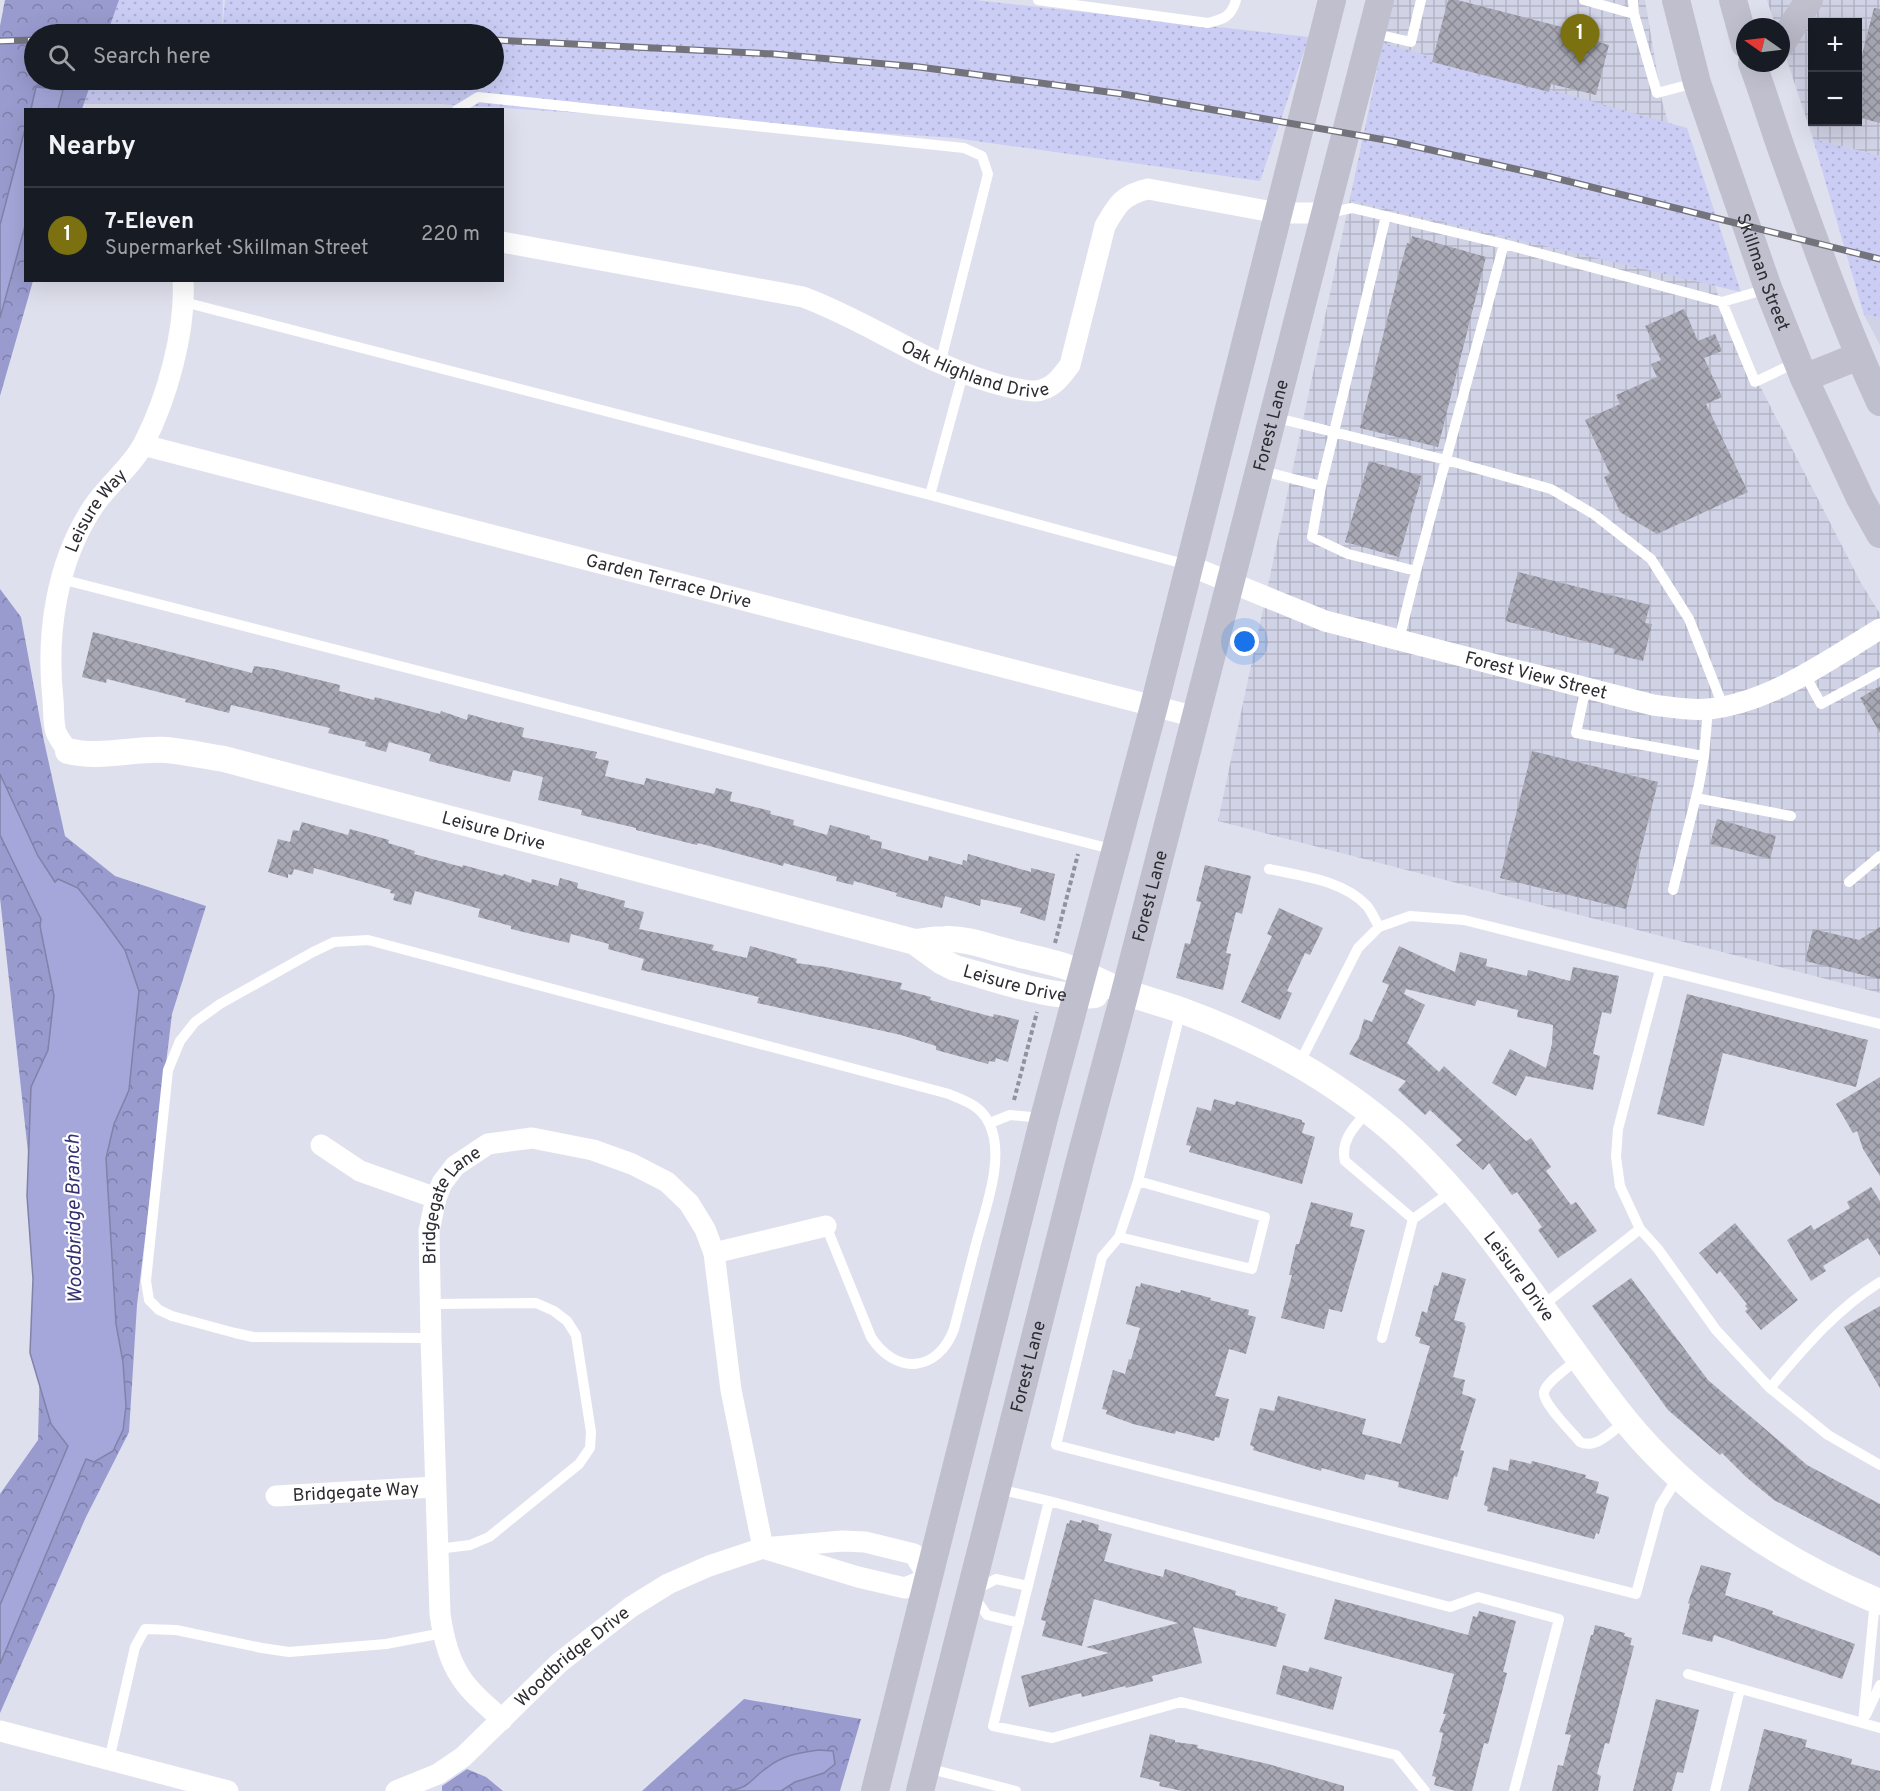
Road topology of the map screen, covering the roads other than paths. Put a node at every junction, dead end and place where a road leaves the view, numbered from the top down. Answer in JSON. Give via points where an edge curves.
{"nodes":[{"id":1,"x":1038,"y":0,"type":"edge"},
{"id":2,"x":1236,"y":0,"type":"edge"},
{"id":3,"x":1332,"y":0,"type":"edge"},
{"id":4,"x":1380,"y":0,"type":"edge"},
{"id":5,"x":1421,"y":0,"type":"edge"},
{"id":6,"x":1584,"y":0,"type":"edge"},
{"id":7,"x":1633,"y":0,"type":"edge"},
{"id":8,"x":1676,"y":0,"type":"edge"},
{"id":9,"x":1733,"y":0,"type":"edge"},
{"id":10,"x":1809,"y":0,"type":"edge"},
{"id":11,"x":1634,"y":14,"type":"junction"},
{"id":12,"x":1738,"y":18,"type":"edge"},
{"id":13,"x":1790,"y":30,"type":"edge"},
{"id":14,"x":1372,"y":33,"type":"junction"},
{"id":15,"x":1755,"y":72,"type":"edge"},
{"id":16,"x":1769,"y":72,"type":"edge"},
{"id":17,"x":1697,"y":83,"type":"junction"},
{"id":18,"x":1762,"y":91,"type":"junction"},
{"id":19,"x":460,"y":108,"type":"edge"},
{"id":20,"x":1328,"y":202,"type":"junction"},
{"id":21,"x":1278,"y":213,"type":"junction"},
{"id":22,"x":1386,"y":216,"type":"junction"},
{"id":23,"x":504,"y":242,"type":"edge"},
{"id":24,"x":1504,"y":244,"type":"junction"},
{"id":25,"x":1768,"y":288,"type":"junction"},
{"id":26,"x":184,"y":291,"type":"edge"},
{"id":27,"x":1722,"y":302,"type":"junction"},
{"id":28,"x":1859,"y":356,"type":"junction"},
{"id":29,"x":940,"y":364,"type":"junction"},
{"id":30,"x":1801,"y":370,"type":"junction"},
{"id":31,"x":963,"y":374,"type":"junction"},
{"id":32,"x":1880,"y":402,"type":"edge"},
{"id":33,"x":1273,"y":417,"type":"junction"},
{"id":34,"x":1334,"y":432,"type":"junction"},
{"id":35,"x":143,"y":445,"type":"junction"},
{"id":36,"x":1446,"y":460,"type":"junction"},
{"id":37,"x":1259,"y":470,"type":"junction"},
{"id":38,"x":1321,"y":486,"type":"junction"},
{"id":39,"x":930,"y":495,"type":"junction"},
{"id":40,"x":1880,"y":534,"type":"edge"},
{"id":41,"x":1188,"y":565,"type":"junction"},
{"id":42,"x":1416,"y":571,"type":"junction"},
{"id":43,"x":61,"y":579,"type":"junction"},
{"id":44,"x":1230,"y":582,"type":"junction"},
{"id":45,"x":1880,"y":629,"type":"edge"},
{"id":46,"x":1399,"y":640,"type":"junction"},
{"id":47,"x":1880,"y":672,"type":"edge"},
{"id":48,"x":1805,"y":675,"type":"junction"},
{"id":49,"x":1586,"y":687,"type":"junction"},
{"id":50,"x":1154,"y":706,"type":"junction"},
{"id":51,"x":1716,"y":707,"type":"junction"},
{"id":52,"x":1196,"y":717,"type":"junction"},
{"id":53,"x":68,"y":751,"type":"joint"},
{"id":54,"x":1704,"y":756,"type":"junction"},
{"id":55,"x":1696,"y":798,"type":"junction"},
{"id":56,"x":1791,"y":816,"type":"dead end"},
{"id":57,"x":1115,"y":850,"type":"junction"},
{"id":58,"x":1880,"y":856,"type":"edge"},
{"id":59,"x":1269,"y":868,"type":"dead end"},
{"id":60,"x":1849,"y":882,"type":"dead end"},
{"id":61,"x":1673,"y":890,"type":"dead end"},
{"id":62,"x":1378,"y":927,"type":"junction"},
{"id":63,"x":1660,"y":970,"type":"junction"},
{"id":64,"x":1079,"y":985,"type":"junction"},
{"id":65,"x":1125,"y":992,"type":"junction"},
{"id":66,"x":1181,"y":1010,"type":"junction"},
{"id":67,"x":1880,"y":1024,"type":"edge"},
{"id":68,"x":1299,"y":1064,"type":"junction"},
{"id":69,"x":1368,"y":1111,"type":"junction"},
{"id":70,"x":1044,"y":1118,"type":"junction"},
{"id":71,"x":990,"y":1123,"type":"junction"},
{"id":72,"x":321,"y":1145,"type":"dead end"},
{"id":73,"x":1138,"y":1181,"type":"junction"},
{"id":74,"x":1452,"y":1191,"type":"junction"},
{"id":75,"x":436,"y":1198,"type":"junction"},
{"id":76,"x":1413,"y":1219,"type":"junction"},
{"id":77,"x":826,"y":1226,"type":"joint"},
{"id":78,"x":1640,"y":1229,"type":"junction"},
{"id":79,"x":1119,"y":1237,"type":"junction"},
{"id":80,"x":714,"y":1253,"type":"junction"},
{"id":81,"x":1880,"y":1282,"type":"edge"},
{"id":82,"x":431,"y":1304,"type":"junction"},
{"id":83,"x":1542,"y":1306,"type":"junction"},
{"id":84,"x":431,"y":1338,"type":"junction"},
{"id":85,"x":1382,"y":1338,"type":"dead end"},
{"id":86,"x":1578,"y":1358,"type":"junction"},
{"id":87,"x":1770,"y":1388,"type":"junction"},
{"id":88,"x":1626,"y":1421,"type":"junction"},
{"id":89,"x":1880,"y":1465,"type":"edge"},
{"id":90,"x":1679,"y":1477,"type":"junction"},
{"id":91,"x":435,"y":1487,"type":"junction"},
{"id":92,"x":998,"y":1489,"type":"junction"},
{"id":93,"x":276,"y":1496,"type":"dead end"},
{"id":94,"x":1049,"y":1501,"type":"junction"},
{"id":95,"x":763,"y":1548,"type":"junction"},
{"id":96,"x":438,"y":1549,"type":"junction"},
{"id":97,"x":929,"y":1578,"type":"junction"},
{"id":98,"x":1028,"y":1586,"type":"junction"},
{"id":99,"x":971,"y":1592,"type":"junction"},
{"id":100,"x":1877,"y":1601,"type":"edge"},
{"id":101,"x":1019,"y":1623,"type":"junction"},
{"id":102,"x":443,"y":1633,"type":"junction"},
{"id":103,"x":1688,"y":1674,"type":"dead end"},
{"id":104,"x":1880,"y":1685,"type":"edge"},
{"id":105,"x":1740,"y":1689,"type":"junction"},
{"id":106,"x":502,"y":1720,"type":"junction"},
{"id":107,"x":1863,"y":1724,"type":"junction"},
{"id":108,"x":1880,"y":1728,"type":"edge"},
{"id":109,"x":3,"y":1731,"type":"edge"},
{"id":110,"x":109,"y":1760,"type":"junction"},
{"id":111,"x":924,"y":1779,"type":"edge"},
{"id":112,"x":156,"y":1782,"type":"edge"},
{"id":113,"x":228,"y":1791,"type":"edge"},
{"id":114,"x":396,"y":1791,"type":"edge"},
{"id":115,"x":874,"y":1791,"type":"edge"},
{"id":116,"x":1016,"y":1791,"type":"edge"},
{"id":117,"x":1425,"y":1791,"type":"edge"},
{"id":118,"x":1514,"y":1791,"type":"edge"},
{"id":119,"x":1715,"y":1791,"type":"edge"}],
"edges":[{"from":1,"to":2,"type":"lane","via":[[1208,23],[1226,19]]},
{"from":3,"to":21,"type":"main road"},
{"from":4,"to":14,"type":"main road","name":"Forest Lane"},
{"from":5,"to":14,"type":"lane","via":[[1411,42]]},
{"from":6,"to":11,"type":"lane"},
{"from":7,"to":11,"type":"lane"},
{"from":8,"to":17,"type":"main road","name":"Skillman Street"},
{"from":9,"to":12,"type":"main road"},
{"from":10,"to":13,"type":"main road"},
{"from":11,"to":17,"type":"lane","via":[[1657,93]]},
{"from":14,"to":20,"type":"main road","name":"Forest Lane"},
{"from":15,"to":18,"type":"main road"},
{"from":16,"to":18,"type":"main road"},
{"from":17,"to":25,"type":"main road","name":"Skillman Street"},
{"from":18,"to":28,"type":"main road"},
{"from":19,"to":29,"type":"lane","via":[[478,97],[964,148],[982,156],[988,174]]},
{"from":20,"to":21,"type":"street","name":"Oak Highland Drive"},
{"from":20,"to":22,"type":"lane"},
{"from":20,"to":33,"type":"main road","name":"Forest Lane"},
{"from":21,"to":31,"type":"street","name":"Oak Highland Drive","via":[[1148,189],[1132,193],[1116,207],[1105,226],[1070,365],[1057,383],[1036,391]]},
{"from":21,"to":41,"type":"main road"},
{"from":22,"to":24,"type":"lane"},
{"from":22,"to":34,"type":"lane"},
{"from":23,"to":29,"type":"street","name":"Oak Highland Drive","via":[[803,297],[829,306]]},
{"from":24,"to":27,"type":"lane"},
{"from":24,"to":36,"type":"lane"},
{"from":25,"to":27,"type":"lane"},
{"from":25,"to":30,"type":"main road","name":"Skillman Street"},
{"from":26,"to":35,"type":"street","name":"Leisure Way","via":[[175,354]]},
{"from":26,"to":39,"type":"lane"},
{"from":27,"to":30,"type":"lane","via":[[1755,382]]},
{"from":28,"to":30,"type":"main road"},
{"from":28,"to":32,"type":"main road"},
{"from":29,"to":31,"type":"street","name":"Oak Highland Drive"},
{"from":30,"to":40,"type":"main road","name":"Skillman Street"},
{"from":31,"to":39,"type":"lane"},
{"from":33,"to":34,"type":"lane"},
{"from":33,"to":37,"type":"main road","name":"Forest Lane"},
{"from":34,"to":36,"type":"lane"},
{"from":34,"to":38,"type":"lane"},
{"from":35,"to":43,"type":"street","name":"Leisure Way","via":[[93,506]]},
{"from":35,"to":50,"type":"street","name":"Garden Terrace Drive"},
{"from":36,"to":42,"type":"lane"},
{"from":36,"to":51,"type":"lane","via":[[1551,489],[1595,515],[1651,559],[1689,619]]},
{"from":37,"to":38,"type":"lane"},
{"from":37,"to":44,"type":"main road","name":"Forest Lane"},
{"from":38,"to":42,"type":"lane","via":[[1312,537],[1348,554]]},
{"from":39,"to":41,"type":"lane"},
{"from":41,"to":44,"type":"street","name":"Forest View Street"},
{"from":41,"to":50,"type":"main road"},
{"from":42,"to":46,"type":"lane"},
{"from":43,"to":53,"type":"street","name":"Leisure Way","via":[[50,634],[51,684],[56,732]]},
{"from":43,"to":57,"type":"lane"},
{"from":44,"to":46,"type":"street","name":"Forest View Street","via":[[1325,621]]},
{"from":44,"to":52,"type":"main road","name":"Forest Lane"},
{"from":45,"to":48,"type":"street","name":"Forest View Street"},
{"from":46,"to":49,"type":"street","name":"Forest View Street"},
{"from":47,"to":48,"type":"lane","via":[[1821,704]]},
{"from":48,"to":51,"type":"street","name":"Forest View Street","via":[[1757,697]]},
{"from":49,"to":51,"type":"street","name":"Forest View Street","via":[[1653,705]]},
{"from":49,"to":54,"type":"lane","via":[[1576,733]]},
{"from":50,"to":52,"type":"street","name":"Garden Terrace Drive"},
{"from":50,"to":57,"type":"main road"},
{"from":51,"to":54,"type":"lane"},
{"from":52,"to":65,"type":"main road","name":"Forest Lane"},
{"from":53,"to":64,"type":"street","name":"Leisure Drive","via":[[85,755],[167,750],[224,759],[915,942],[955,968],[1055,994]]},
{"from":54,"to":55,"type":"lane"},
{"from":55,"to":56,"type":"lane"},
{"from":55,"to":61,"type":"lane"},
{"from":57,"to":64,"type":"main road"},
{"from":58,"to":60,"type":"lane"},
{"from":59,"to":62,"type":"lane","via":[[1329,883],[1352,894],[1367,906]]},
{"from":62,"to":63,"type":"lane","via":[[1410,916],[1464,920]]},
{"from":62,"to":68,"type":"lane","via":[[1358,948]]},
{"from":63,"to":67,"type":"lane"},
{"from":63,"to":78,"type":"lane","via":[[1618,1129],[1620,1186]]},
{"from":64,"to":65,"type":"street","name":"Leisure Drive"},
{"from":64,"to":70,"type":"main road"},
{"from":65,"to":66,"type":"street","name":"Leisure Drive"},
{"from":65,"to":92,"type":"main road","name":"Forest Lane"},
{"from":66,"to":68,"type":"street","name":"Leisure Drive"},
{"from":66,"to":73,"type":"lane"},
{"from":68,"to":69,"type":"street","name":"Leisure Drive"},
{"from":69,"to":74,"type":"street","name":"Leisure Drive"},
{"from":69,"to":76,"type":"lane","via":[[1347,1136],[1345,1161]]},
{"from":70,"to":71,"type":"lane","via":[[1010,1116]]},
{"from":70,"to":97,"type":"main road"},
{"from":71,"to":77,"type":"lane","via":[[994,1178],[954,1329],[939,1354],[924,1362],[908,1364],[880,1352]]},
{"from":71,"to":84,"type":"lane","via":[[976,1106],[949,1094],[368,940],[334,942],[220,1004],[195,1022],[180,1041],[168,1070],[146,1281],[149,1300],[171,1316],[253,1337]]},
{"from":72,"to":75,"type":"street","via":[[360,1171]]},
{"from":73,"to":79,"type":"lane"},
{"from":73,"to":79,"type":"lane","via":[[1265,1217],[1252,1269]]},
{"from":74,"to":76,"type":"lane"},
{"from":74,"to":83,"type":"street","name":"Leisure Drive"},
{"from":75,"to":80,"type":"street","name":"Bridgegate Lane","via":[[455,1166],[488,1144],[532,1138],[593,1150],[667,1182],[689,1203],[705,1228]]},
{"from":75,"to":82,"type":"street","name":"Bridgegate Lane","via":[[429,1231]]},
{"from":76,"to":85,"type":"lane"},
{"from":77,"to":80,"type":"street"},
{"from":78,"to":83,"type":"lane"},
{"from":78,"to":87,"type":"lane","via":[[1716,1330]]},
{"from":79,"to":90,"type":"lane","via":[[1102,1257],[1056,1445],[1636,1594],[1660,1506]]},
{"from":80,"to":95,"type":"street","name":"Bridgegate Lane","via":[[731,1390]]},
{"from":81,"to":87,"type":"lane","via":[[1816,1334]]},
{"from":82,"to":84,"type":"street","name":"Bridgegate Lane"},
{"from":82,"to":96,"type":"lane","via":[[536,1303],[561,1316],[576,1335],[591,1432],[590,1448],[579,1464],[489,1538]]},
{"from":83,"to":86,"type":"street","name":"Leisure Drive"},
{"from":84,"to":91,"type":"street","name":"Bridgegate Lane"},
{"from":86,"to":88,"type":"street","name":"Leisure Drive"},
{"from":86,"to":88,"type":"lane","via":[[1548,1384],[1544,1401],[1587,1446]]},
{"from":87,"to":89,"type":"lane","via":[[1828,1435]]},
{"from":88,"to":90,"type":"street","name":"Leisure Drive"},
{"from":90,"to":100,"type":"street","name":"Leisure Drive","via":[[1732,1521],[1821,1574]]},
{"from":91,"to":93,"type":"street","name":"Bridgegate Way"},
{"from":91,"to":96,"type":"street","name":"Bridgegate Lane"},
{"from":92,"to":94,"type":"lane"},
{"from":92,"to":99,"type":"main road","name":"Forest Lane"},
{"from":94,"to":98,"type":"lane"},
{"from":94,"to":118,"type":"lane","via":[[1450,1607],[1478,1597],[1559,1619]]},
{"from":95,"to":97,"type":"street","via":[[858,1578],[905,1587]]},
{"from":95,"to":97,"type":"street","name":"Woodbridge Drive","via":[[866,1542],[914,1554]]},
{"from":95,"to":106,"type":"street","name":"Woodbridge Drive","via":[[668,1584],[631,1607],[559,1663]]},
{"from":96,"to":102,"type":"street","name":"Bridgegate Lane"},
{"from":97,"to":99,"type":"main road"},
{"from":97,"to":115,"type":"main road"},
{"from":98,"to":99,"type":"lane","via":[[996,1579]]},
{"from":98,"to":101,"type":"lane"},
{"from":99,"to":101,"type":"lane","via":[[987,1615]]},
{"from":99,"to":111,"type":"main road","name":"Forest Lane"},
{"from":100,"to":107,"type":"lane"},
{"from":101,"to":117,"type":"lane","via":[[993,1726],[1052,1738],[1181,1702],[1396,1755]]},
{"from":102,"to":106,"type":"street","name":"Bridgegate Lane","via":[[459,1676]]},
{"from":102,"to":110,"type":"lane","via":[[386,1644],[289,1652],[176,1630],[145,1629],[135,1647]]},
{"from":103,"to":105,"type":"lane"},
{"from":104,"to":107,"type":"lane"},
{"from":105,"to":107,"type":"lane"},
{"from":105,"to":119,"type":"lane"},
{"from":106,"to":114,"type":"street","name":"Woodbridge Drive","via":[[463,1757],[438,1774]]},
{"from":107,"to":108,"type":"lane"},
{"from":109,"to":110,"type":"street"},
{"from":110,"to":112,"type":"street"},
{"from":111,"to":116,"type":"lane"},
{"from":112,"to":113,"type":"street"}]}
